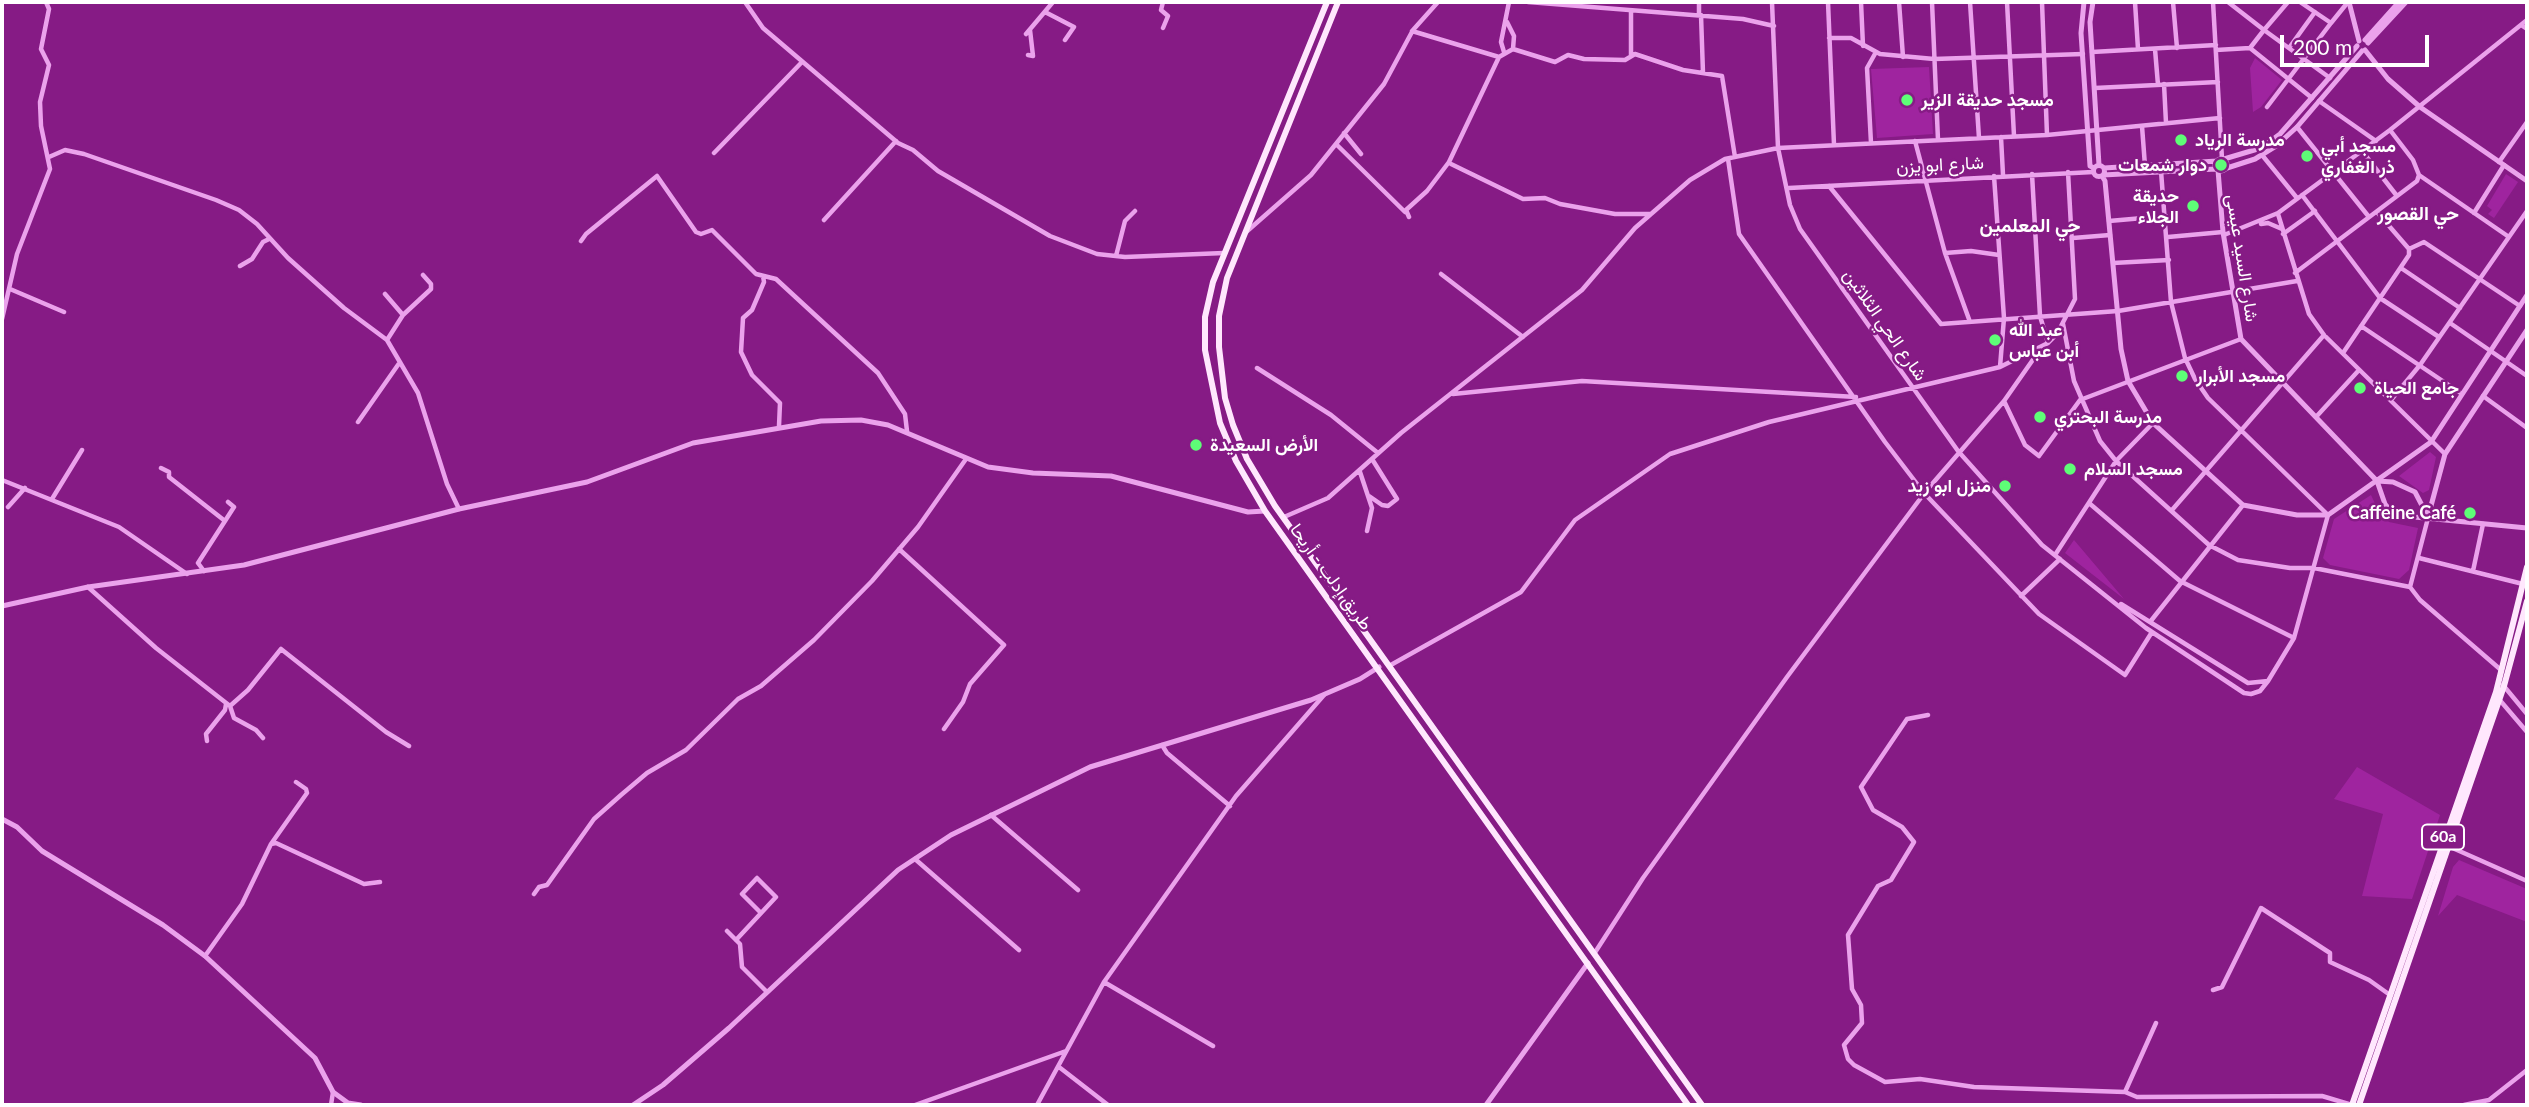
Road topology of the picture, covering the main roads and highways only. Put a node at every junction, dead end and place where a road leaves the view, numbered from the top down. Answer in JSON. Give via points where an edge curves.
{"nodes":[{"id":1,"x":1338,"y":2,"type":"edge"},
{"id":2,"x":1326,"y":5,"type":"edge"},
{"id":3,"x":1333,"y":12,"type":"junction"},
{"id":4,"x":2527,"y":567,"type":"edge"},
{"id":5,"x":1335,"y":588,"type":"junction"},
{"id":6,"x":1326,"y":594,"type":"junction"},
{"id":7,"x":2527,"y":601,"type":"edge"},
{"id":8,"x":2505,"y":673,"type":"junction"},
{"id":9,"x":2497,"y":698,"type":"junction"},
{"id":10,"x":1580,"y":933,"type":"junction"},
{"id":11,"x":1571,"y":939,"type":"junction"},
{"id":12,"x":1688,"y":1105,"type":"edge"},
{"id":13,"x":1702,"y":1105,"type":"edge"},
{"id":14,"x":2352,"y":1105,"type":"edge"},
{"id":15,"x":2359,"y":1105,"type":"edge"}],
"edges":[{"from":1,"to":3,"type":"main road","name":"طريق إدلب - أريحا"},
{"from":2,"to":3,"type":"main road"},
{"from":2,"to":6,"type":"main road","name":"طريق إدلب - أريحا","via":[[1224,253],[1205,317],[1205,350],[1220,423],[1236,461],[1265,511]]},
{"from":3,"to":5,"type":"main road","name":"طريق إدلب - أريحا","via":[[1227,278],[1219,316],[1225,398],[1247,459]]},
{"from":4,"to":8,"type":"main road","number":"60a"},
{"from":5,"to":6,"type":"main road"},
{"from":5,"to":10,"type":"main road","name":"طريق إدلب - أريحا"},
{"from":6,"to":11,"type":"main road","name":"طريق إدلب - أريحا"},
{"from":7,"to":8,"type":"main road","number":"60a"},
{"from":8,"to":9,"type":"main road","number":"60a"},
{"from":9,"to":14,"type":"main road","number":"60a"},
{"from":9,"to":15,"type":"main road","number":"60a"},
{"from":10,"to":11,"type":"main road"},
{"from":10,"to":13,"type":"main road","name":"طريق إدلب - أريحا"},
{"from":11,"to":12,"type":"main road","name":"طريق إدلب - أريحا"}]}
